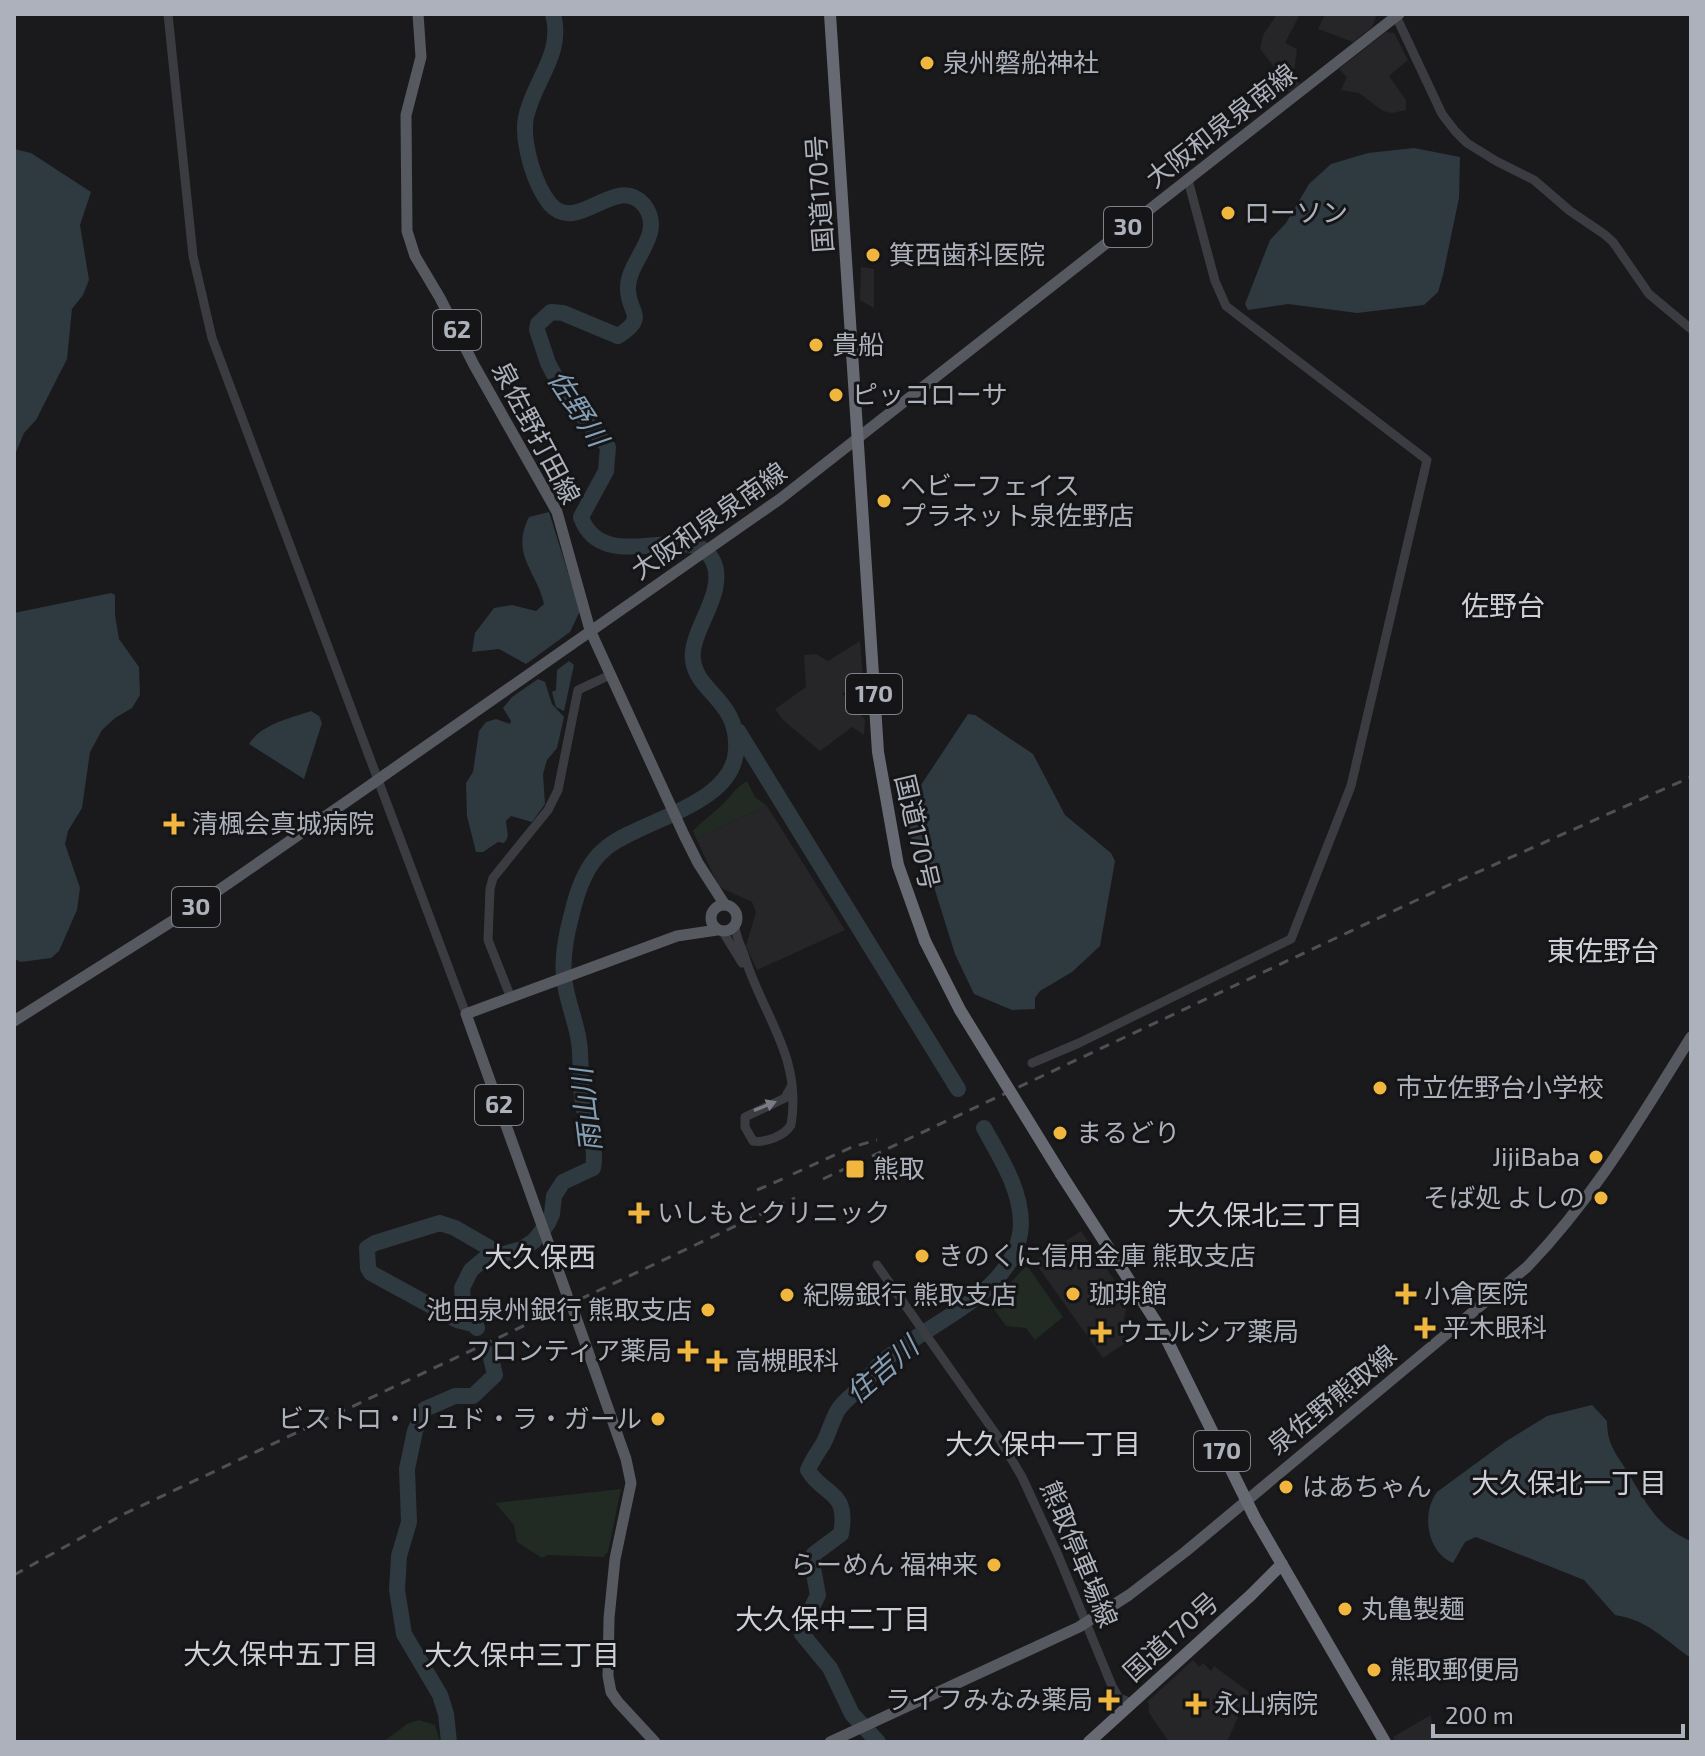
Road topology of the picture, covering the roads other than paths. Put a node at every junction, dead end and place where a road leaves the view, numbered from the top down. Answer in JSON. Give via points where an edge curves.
{"nodes":[{"id":1,"x":168,"y":14,"type":"edge"},
{"id":2,"x":418,"y":14,"type":"edge"},
{"id":3,"x":830,"y":14,"type":"edge"},
{"id":4,"x":1397,"y":15,"type":"edge"},
{"id":5,"x":1188,"y":180,"type":"junction"},
{"id":6,"x":1691,"y":329,"type":"edge"},
{"id":7,"x":858,"y":440,"type":"junction"},
{"id":8,"x":590,"y":630,"type":"junction"},
{"id":9,"x":610,"y":675,"type":"junction"},
{"id":10,"x":698,"y":863,"type":"junction"},
{"id":11,"x":725,"y":905,"type":"junction"},
{"id":12,"x":711,"y":915,"type":"junction"},
{"id":13,"x":725,"y":929,"type":"junction"},
{"id":14,"x":677,"y":936,"type":"junction"},
{"id":15,"x":511,"y":998,"type":"junction"},
{"id":16,"x":466,"y":1014,"type":"junction"},
{"id":17,"x":14,"y":1021,"type":"edge"},
{"id":18,"x":1691,"y":1037,"type":"edge"},
{"id":19,"x":1032,"y":1063,"type":"dead end"},
{"id":20,"x":792,"y":1085,"type":"junction"},
{"id":21,"x":877,"y":1265,"type":"dead end"},
{"id":22,"x":567,"y":1295,"type":"dead end"},
{"id":23,"x":573,"y":1309,"type":"dead end"},
{"id":24,"x":1247,"y":1499,"type":"junction"},
{"id":25,"x":1282,"y":1564,"type":"junction"},
{"id":26,"x":1085,"y":1623,"type":"junction"},
{"id":27,"x":1131,"y":1703,"type":"junction"},
{"id":28,"x":655,"y":1742,"type":"edge"},
{"id":29,"x":830,"y":1742,"type":"edge"},
{"id":30,"x":1089,"y":1742,"type":"edge"},
{"id":31,"x":1385,"y":1742,"type":"edge"}],
"edges":[{"from":1,"to":16,"type":"street","via":[[193,256],[212,338]]},
{"from":2,"to":8,"type":"main road","name":"泉佐野打田線","number":"62","via":[[421,57],[406,115],[407,231],[415,256],[557,512]]},
{"from":3,"to":7,"type":"highway","name":"国道170号","number":"170"},
{"from":4,"to":5,"type":"main road","name":"大阪和泉泉南線","number":"30"},
{"from":4,"to":6,"type":"street","via":[[1442,114],[1455,131],[1534,180],[1604,234],[1649,294]]},
{"from":5,"to":7,"type":"main road","name":"大阪和泉泉南線","number":"30"},
{"from":5,"to":19,"type":"street","via":[[1226,306],[1427,460],[1351,786],[1291,939]]},
{"from":7,"to":8,"type":"main road","name":"大阪和泉泉南線","number":"30"},
{"from":7,"to":24,"type":"highway","name":"国道170号","number":"170","bridge":true,"via":[[880,768],[898,865],[925,941],[960,1010],[1165,1336]]},
{"from":8,"to":9,"type":"main road","name":"泉佐野打田線","number":"62"},
{"from":8,"to":17,"type":"main road","name":"大阪和泉泉南線","number":"30","bridge":true,"via":[[193,908]]},
{"from":9,"to":10,"type":"main road","name":"泉佐野打田線","number":"62"},
{"from":9,"to":15,"type":"street","via":[[578,690],[558,790],[493,878],[488,940]]},
{"from":10,"to":11,"type":"main road","name":"泉佐野打田線","number":"62"},
{"from":10,"to":12,"type":"main road","name":"泉佐野打田線","number":"62"},
{"from":11,"to":12,"type":"main road"},
{"from":11,"to":13,"type":"main road","name":"泉佐野打田線","number":"62","via":[[737,915]]},
{"from":12,"to":13,"type":"main road","name":"泉佐野打田線","number":"62"},
{"from":12,"to":14,"type":"main road"},
{"from":13,"to":14,"type":"main road"},
{"from":13,"to":20,"type":"street","via":[[787,1054]]},
{"from":14,"to":15,"type":"main road"},
{"from":15,"to":16,"type":"main road"},
{"from":16,"to":22,"type":"main road","number":"62"},
{"from":18,"to":24,"type":"main road","name":"泉佐野熊取線","via":[[1610,1168],[1555,1238],[1527,1267]]},
{"from":20,"to":20,"type":"street","one_way":true,"via":[[791,1125],[783,1134],[753,1141],[745,1117],[785,1098]]},
{"from":21,"to":26,"type":"street","name":"熊取停車場線","via":[[1022,1477]]},
{"from":23,"to":28,"type":"main road","via":[[631,1483],[609,1618],[611,1692]]},
{"from":24,"to":25,"type":"highway","name":"国道170号","number":"170"},
{"from":24,"to":26,"type":"main road","name":"泉佐野熊取線","via":[[1140,1586]]},
{"from":25,"to":27,"type":"highway","name":"国道170号"},
{"from":25,"to":31,"type":"highway","name":"国道170号","number":"170"},
{"from":26,"to":27,"type":"street","name":"熊取停車場線","via":[[1112,1686],[1119,1698]]},
{"from":26,"to":29,"type":"main road","name":"泉佐野熊取線"},
{"from":27,"to":30,"type":"highway","name":"国道170号"}]}
